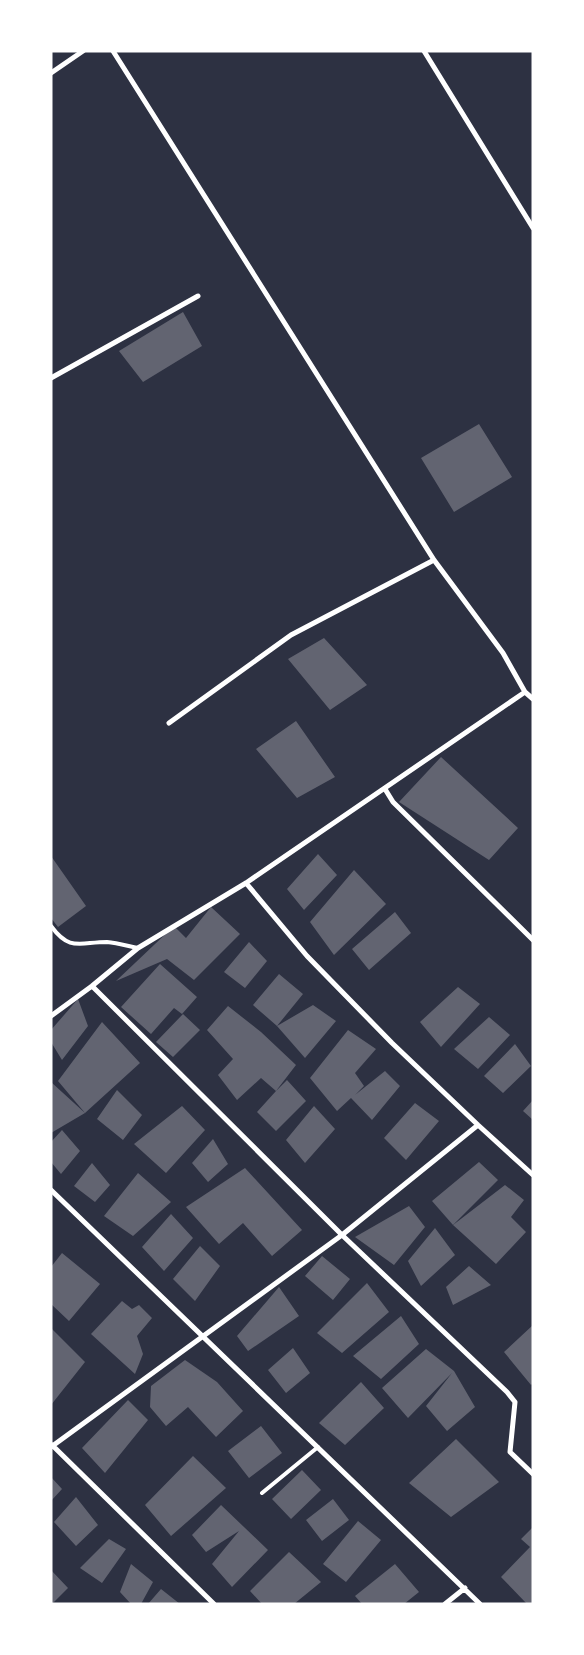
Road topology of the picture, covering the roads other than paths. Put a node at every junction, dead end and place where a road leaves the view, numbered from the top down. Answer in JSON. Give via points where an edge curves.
{"nodes":[{"id":1,"x":83,"y":51,"type":"edge"},
{"id":2,"x":113,"y":51,"type":"edge"},
{"id":3,"x":424,"y":51,"type":"edge"},
{"id":4,"x":51,"y":73,"type":"edge"},
{"id":5,"x":533,"y":228,"type":"edge"},
{"id":6,"x":198,"y":296,"type":"dead end"},
{"id":7,"x":51,"y":378,"type":"edge"},
{"id":8,"x":434,"y":560,"type":"junction"},
{"id":9,"x":525,"y":692,"type":"junction"},
{"id":10,"x":533,"y":699,"type":"edge"},
{"id":11,"x":169,"y":723,"type":"dead end"},
{"id":12,"x":384,"y":789,"type":"junction"},
{"id":13,"x":246,"y":883,"type":"junction"},
{"id":14,"x":51,"y":926,"type":"edge"},
{"id":15,"x":533,"y":940,"type":"edge"},
{"id":16,"x":138,"y":948,"type":"junction"},
{"id":17,"x":92,"y":986,"type":"junction"},
{"id":18,"x":51,"y":1016,"type":"edge"},
{"id":19,"x":478,"y":1125,"type":"junction"},
{"id":20,"x":533,"y":1175,"type":"edge"},
{"id":21,"x":51,"y":1190,"type":"edge"},
{"id":22,"x":342,"y":1236,"type":"junction"},
{"id":23,"x":203,"y":1335,"type":"junction"},
{"id":24,"x":52,"y":1446,"type":"edge"},
{"id":25,"x":318,"y":1446,"type":"junction"},
{"id":26,"x":533,"y":1474,"type":"edge"},
{"id":27,"x":262,"y":1493,"type":"dead end"},
{"id":28,"x":465,"y":1588,"type":"junction"},
{"id":29,"x":214,"y":1604,"type":"edge"},
{"id":30,"x":445,"y":1604,"type":"edge"},
{"id":31,"x":480,"y":1604,"type":"edge"}],
"edges":[{"from":1,"to":4,"type":"street"},
{"from":2,"to":8,"type":"street"},
{"from":3,"to":5,"type":"street"},
{"from":6,"to":7,"type":"street"},
{"from":8,"to":9,"type":"street","via":[[503,653]]},
{"from":8,"to":11,"type":"street","via":[[291,635]]},
{"from":9,"to":10,"type":"street"},
{"from":9,"to":12,"type":"street"},
{"from":12,"to":13,"type":"street"},
{"from":12,"to":15,"type":"street","via":[[393,802]]},
{"from":13,"to":16,"type":"street"},
{"from":13,"to":19,"type":"street","via":[[307,956]]},
{"from":14,"to":16,"type":"lane","via":[[69,943],[109,942]]},
{"from":16,"to":17,"type":"street"},
{"from":17,"to":18,"type":"street"},
{"from":17,"to":22,"type":"street"},
{"from":19,"to":20,"type":"street"},
{"from":19,"to":22,"type":"street"},
{"from":21,"to":23,"type":"street"},
{"from":22,"to":23,"type":"street"},
{"from":22,"to":26,"type":"street","via":[[513,1398],[510,1452]]},
{"from":23,"to":24,"type":"street"},
{"from":23,"to":25,"type":"street"},
{"from":24,"to":29,"type":"street"},
{"from":25,"to":27,"type":"lane"},
{"from":25,"to":28,"type":"street"},
{"from":28,"to":30,"type":"street"},
{"from":28,"to":31,"type":"street"}]}
